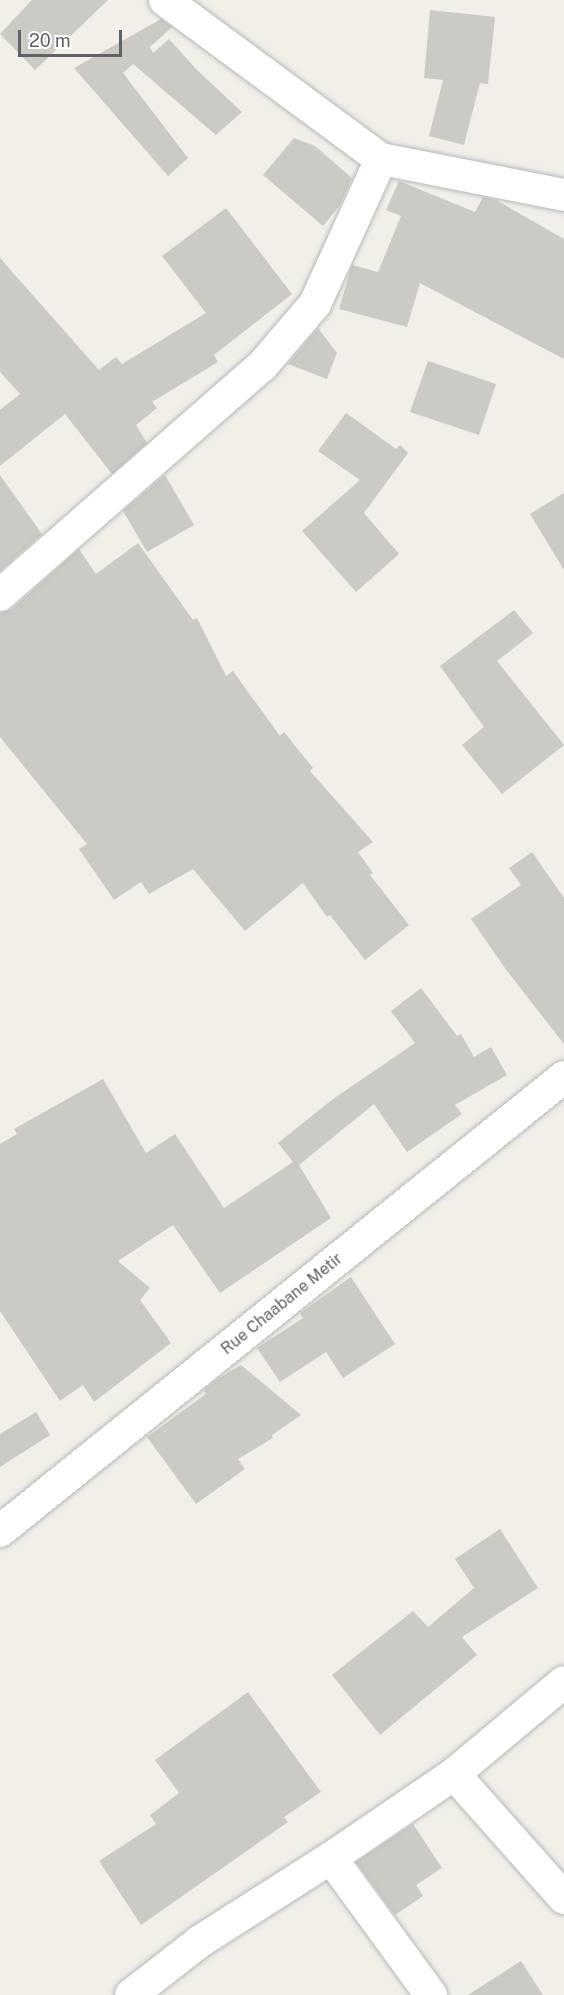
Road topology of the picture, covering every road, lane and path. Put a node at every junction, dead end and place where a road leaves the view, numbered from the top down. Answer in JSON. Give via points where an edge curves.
{"nodes":[{"id":1,"x":165,"y":0,"type":"edge"},
{"id":2,"x":381,"y":159,"type":"junction"},
{"id":3,"x":564,"y":195,"type":"edge"},
{"id":4,"x":0,"y":595,"type":"edge"},
{"id":5,"x":564,"y":1077,"type":"edge"},
{"id":6,"x":0,"y":1531,"type":"edge"},
{"id":7,"x":564,"y":1682,"type":"edge"},
{"id":8,"x":454,"y":1774,"type":"junction"},
{"id":9,"x":331,"y":1858,"type":"junction"},
{"id":10,"x":564,"y":1898,"type":"edge"},
{"id":11,"x":131,"y":1995,"type":"edge"},
{"id":12,"x":431,"y":1995,"type":"edge"}],
"edges":[{"from":1,"to":2,"type":"street"},
{"from":2,"to":3,"type":"street"},
{"from":2,"to":4,"type":"street","via":[[315,304],[262,366]]},
{"from":5,"to":6,"type":"street","name":"Rue Chaabane Metir"},
{"from":7,"to":8,"type":"street"},
{"from":8,"to":9,"type":"street"},
{"from":8,"to":10,"type":"street"},
{"from":9,"to":11,"type":"street","via":[[199,1942]]},
{"from":9,"to":12,"type":"street"}]}
